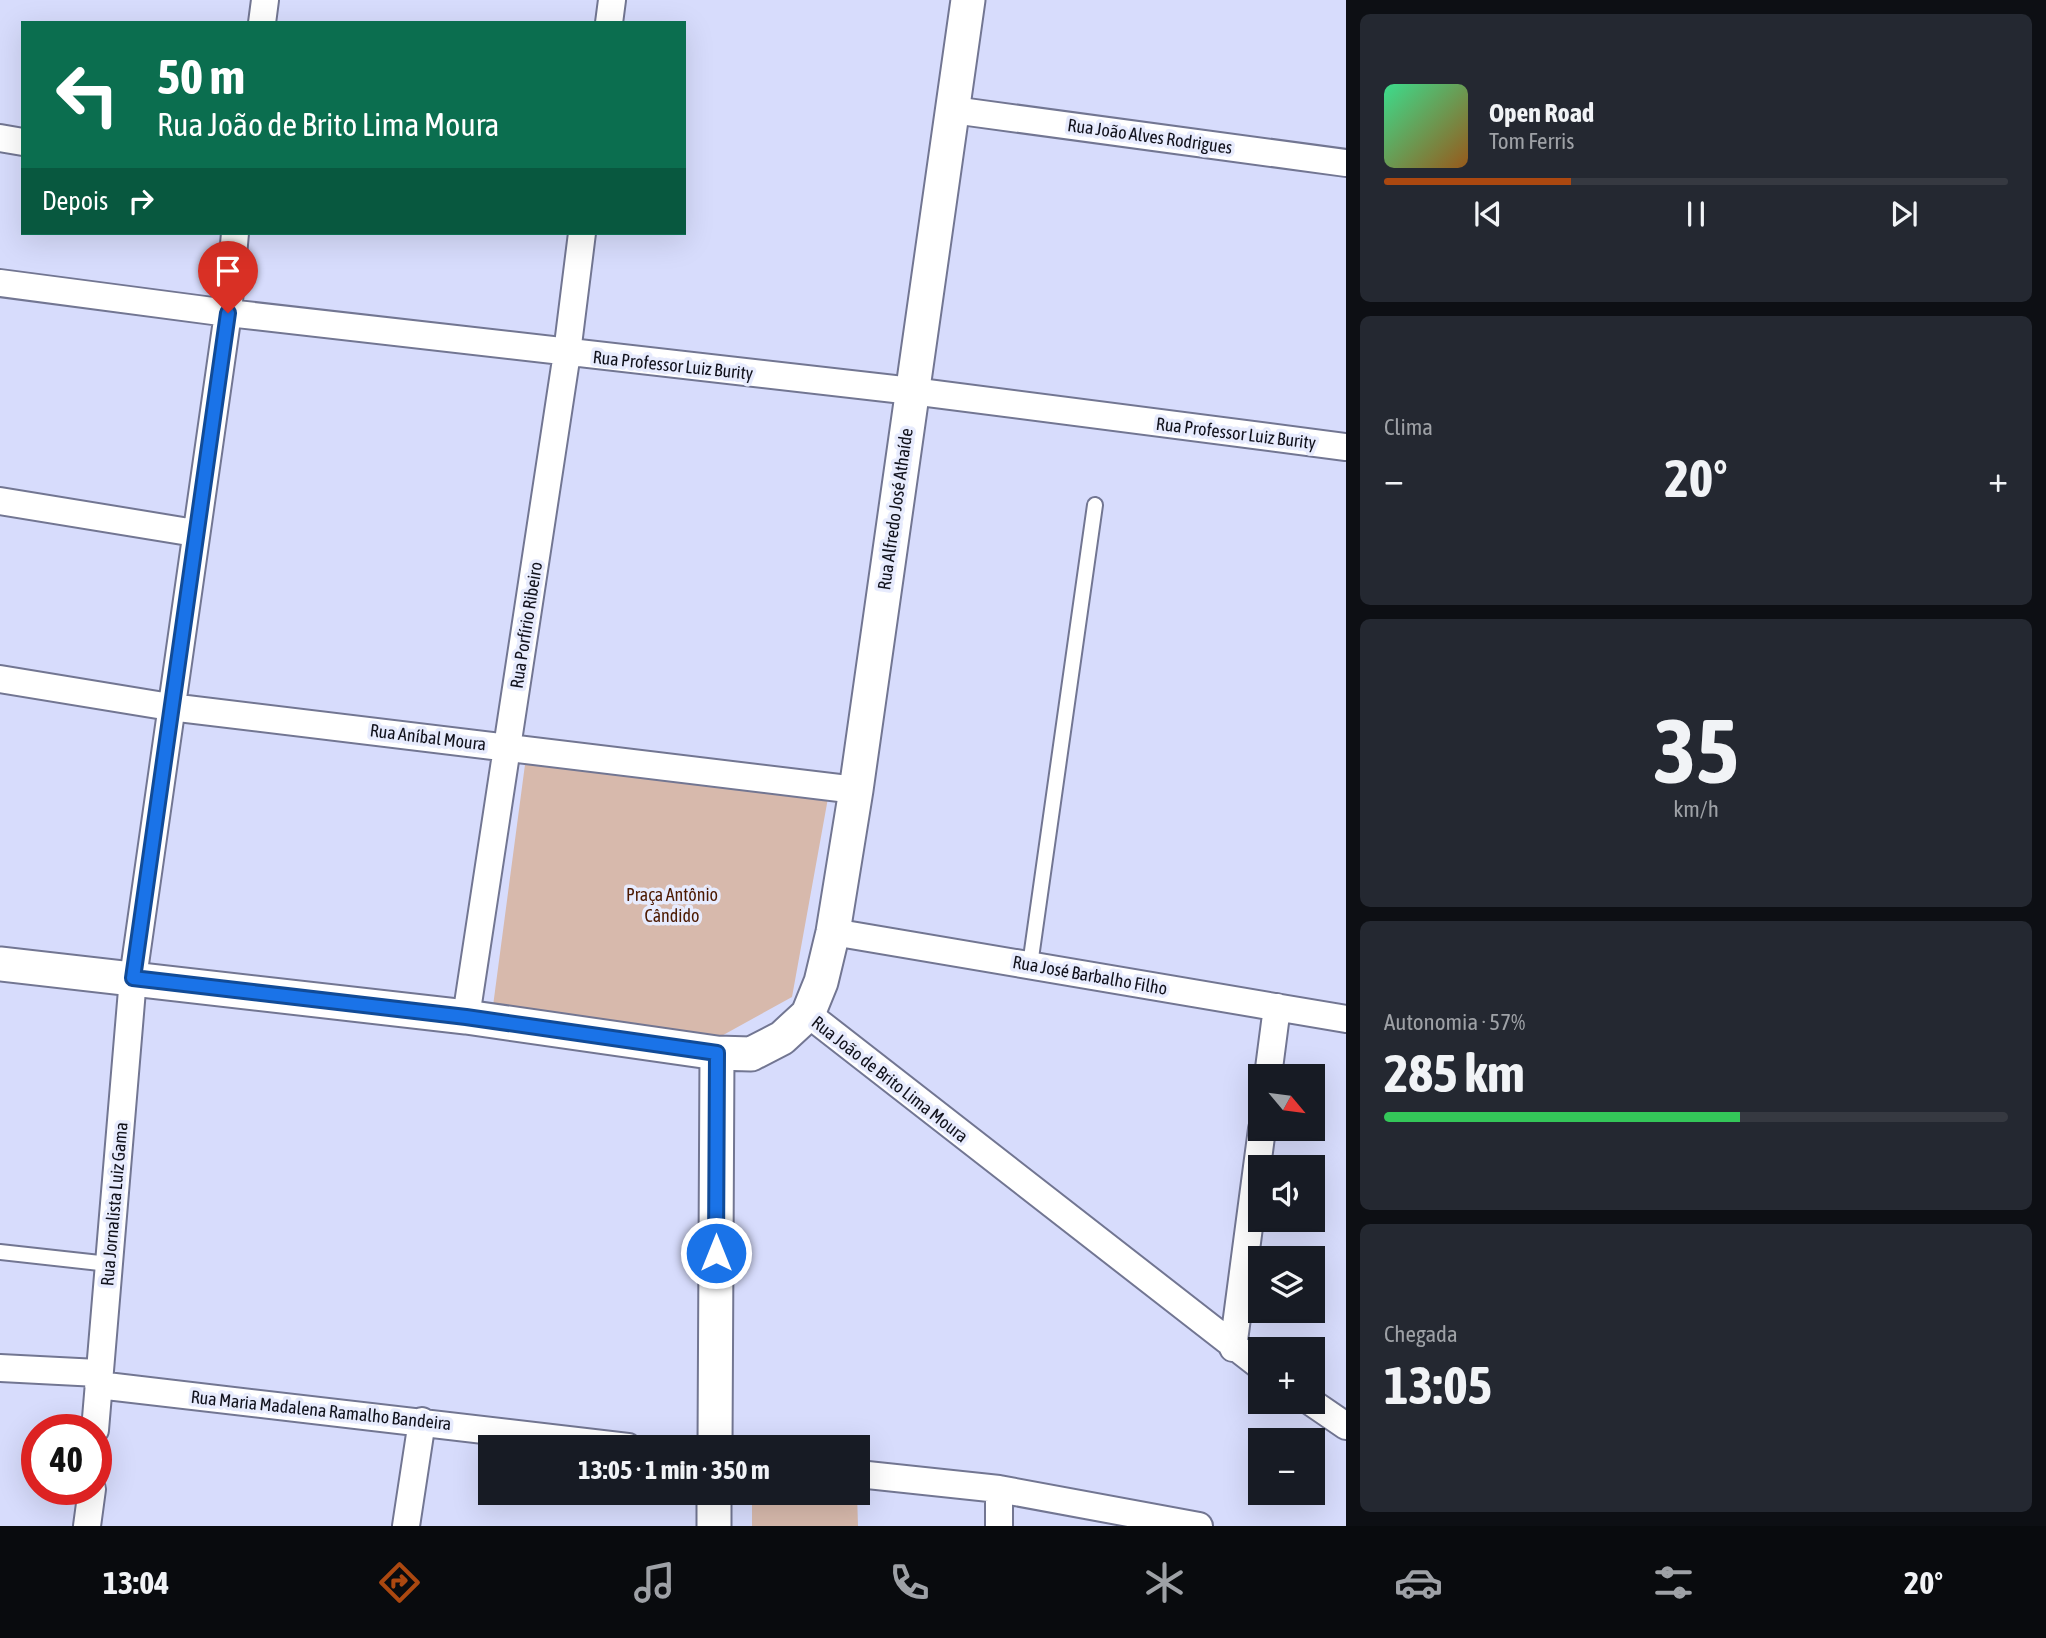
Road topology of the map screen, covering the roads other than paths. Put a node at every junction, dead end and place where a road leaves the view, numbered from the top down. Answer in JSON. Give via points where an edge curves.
{"nodes":[{"id":1,"x":265,"y":0,"type":"edge"},
{"id":2,"x":612,"y":0,"type":"edge"},
{"id":3,"x":968,"y":0,"type":"edge"},
{"id":4,"x":262,"y":21,"type":"edge"},
{"id":5,"x":609,"y":21,"type":"edge"},
{"id":6,"x":953,"y":110,"type":"junction"},
{"id":7,"x":0,"y":138,"type":"edge"},
{"id":8,"x":21,"y":142,"type":"edge"},
{"id":9,"x":1346,"y":163,"type":"edge"},
{"id":10,"x":235,"y":235,"type":"edge"},
{"id":11,"x":582,"y":235,"type":"edge"},
{"id":12,"x":0,"y":283,"type":"edge"},
{"id":13,"x":228,"y":313,"type":"junction"},
{"id":14,"x":567,"y":353,"type":"junction"},
{"id":15,"x":912,"y":391,"type":"junction"},
{"id":16,"x":1346,"y":447,"type":"edge"},
{"id":17,"x":0,"y":501,"type":"edge"},
{"id":18,"x":1095,"y":505,"type":"dead end"},
{"id":19,"x":195,"y":533,"type":"junction"},
{"id":20,"x":0,"y":679,"type":"edge"},
{"id":21,"x":170,"y":707,"type":"junction"},
{"id":22,"x":508,"y":746,"type":"junction"},
{"id":23,"x":856,"y":790,"type":"junction"},
{"id":24,"x":833,"y":932,"type":"junction"},
{"id":25,"x":0,"y":964,"type":"edge"},
{"id":26,"x":1030,"y":965,"type":"junction"},
{"id":27,"x":133,"y":978,"type":"junction"},
{"id":28,"x":1278,"y":1007,"type":"junction"},
{"id":29,"x":808,"y":1014,"type":"junction"},
{"id":30,"x":466,"y":1017,"type":"junction"},
{"id":31,"x":1346,"y":1020,"type":"edge"},
{"id":32,"x":717,"y":1053,"type":"junction"},
{"id":33,"x":1270,"y":1064,"type":"edge"},
{"id":34,"x":1260,"y":1141,"type":"edge"},
{"id":35,"x":0,"y":1252,"type":"edge"},
{"id":36,"x":109,"y":1264,"type":"junction"},
{"id":37,"x":1233,"y":1348,"type":"junction"},
{"id":38,"x":1248,"y":1358,"type":"edge"},
{"id":39,"x":0,"y":1368,"type":"edge"},
{"id":40,"x":98,"y":1379,"type":"junction"},
{"id":41,"x":1325,"y":1412,"type":"edge"},
{"id":42,"x":96,"y":1414,"type":"edge"},
{"id":43,"x":422,"y":1421,"type":"junction"},
{"id":44,"x":1346,"y":1426,"type":"edge"},
{"id":45,"x":533,"y":1435,"type":"edge"},
{"id":46,"x":715,"y":1435,"type":"edge"},
{"id":47,"x":870,"y":1475,"type":"edge"},
{"id":48,"x":999,"y":1489,"type":"junction"},
{"id":49,"x":90,"y":1505,"type":"edge"},
{"id":50,"x":714,"y":1505,"type":"edge"},
{"id":51,"x":87,"y":1526,"type":"edge"},
{"id":52,"x":406,"y":1526,"type":"edge"},
{"id":53,"x":714,"y":1526,"type":"edge"},
{"id":54,"x":999,"y":1526,"type":"edge"},
{"id":55,"x":1199,"y":1526,"type":"edge"}],
"edges":[{"from":1,"to":4,"type":"street"},
{"from":2,"to":5,"type":"street"},
{"from":3,"to":6,"type":"street","name":"Rua Alfredo José Athaíde"},
{"from":6,"to":9,"type":"street","name":"Rua João Alves Rodrigues"},
{"from":6,"to":15,"type":"street","name":"Rua Alfredo José Athaíde"},
{"from":7,"to":8,"type":"street"},
{"from":10,"to":13,"type":"street","name":"Rua Jornalista Luiz Gama"},
{"from":11,"to":14,"type":"street","name":"Rua Porfírio Ribeiro"},
{"from":12,"to":13,"type":"street","name":"Rua Professor Luiz Burity"},
{"from":13,"to":14,"type":"street","name":"Rua Professor Luiz Burity"},
{"from":13,"to":19,"type":"street","name":"Rua Jornalista Luiz Gama"},
{"from":14,"to":15,"type":"street","name":"Rua Professor Luiz Burity"},
{"from":14,"to":22,"type":"street","name":"Rua Porfírio Ribeiro"},
{"from":15,"to":16,"type":"street","name":"Rua Professor Luiz Burity"},
{"from":15,"to":23,"type":"street","name":"Rua Alfredo José Athaíde"},
{"from":17,"to":19,"type":"street"},
{"from":18,"to":26,"type":"lane"},
{"from":19,"to":21,"type":"street","name":"Rua Jornalista Luiz Gama"},
{"from":20,"to":21,"type":"street","name":"Rua Aníbal Moura"},
{"from":21,"to":22,"type":"street","name":"Rua Aníbal Moura"},
{"from":21,"to":27,"type":"street","name":"Rua Jornalista Luiz Gama"},
{"from":22,"to":23,"type":"street","name":"Rua Aníbal Moura"},
{"from":22,"to":30,"type":"street","name":"Rua Porfírio Ribeiro"},
{"from":23,"to":24,"type":"street","name":"Rua Alfredo José Athaíde"},
{"from":24,"to":26,"type":"street","name":"Rua José Barbalho Filho"},
{"from":24,"to":29,"type":"street","name":"Rua Alfredo José Athaíde"},
{"from":25,"to":27,"type":"street","name":"Rua João de Brito Lima Moura"},
{"from":26,"to":28,"type":"street","name":"Rua José Barbalho Filho"},
{"from":27,"to":30,"type":"street","name":"Rua João de Brito Lima Moura"},
{"from":27,"to":36,"type":"street","name":"Rua Jornalista Luiz Gama"},
{"from":28,"to":31,"type":"street","name":"Rua José Barbalho Filho"},
{"from":28,"to":33,"type":"street"},
{"from":29,"to":32,"type":"street","name":"Rua João de Brito Lima Moura","via":[[782,1038],[751,1054]]},
{"from":29,"to":37,"type":"street","name":"Rua João de Brito Lima Moura"},
{"from":30,"to":32,"type":"street","name":"Rua João de Brito Lima Moura"},
{"from":32,"to":46,"type":"street"},
{"from":34,"to":37,"type":"street"},
{"from":35,"to":36,"type":"lane"},
{"from":36,"to":40,"type":"street","name":"Rua Jornalista Luiz Gama"},
{"from":37,"to":38,"type":"street","name":"Rua João de Brito Lima Moura"},
{"from":39,"to":40,"type":"street","name":"Rua Maria Madalena Ramalho Bandeira"},
{"from":40,"to":42,"type":"street","name":"Rua Jornalista Luiz Gama"},
{"from":40,"to":43,"type":"street","name":"Rua Maria Madalena Ramalho Bandeira"},
{"from":41,"to":44,"type":"street"},
{"from":43,"to":45,"type":"street","name":"Rua Maria Madalena Ramalho Bandeira"},
{"from":43,"to":52,"type":"street"},
{"from":47,"to":48,"type":"street"},
{"from":48,"to":54,"type":"street"},
{"from":48,"to":55,"type":"street"},
{"from":49,"to":51,"type":"street"},
{"from":50,"to":53,"type":"street"}]}
